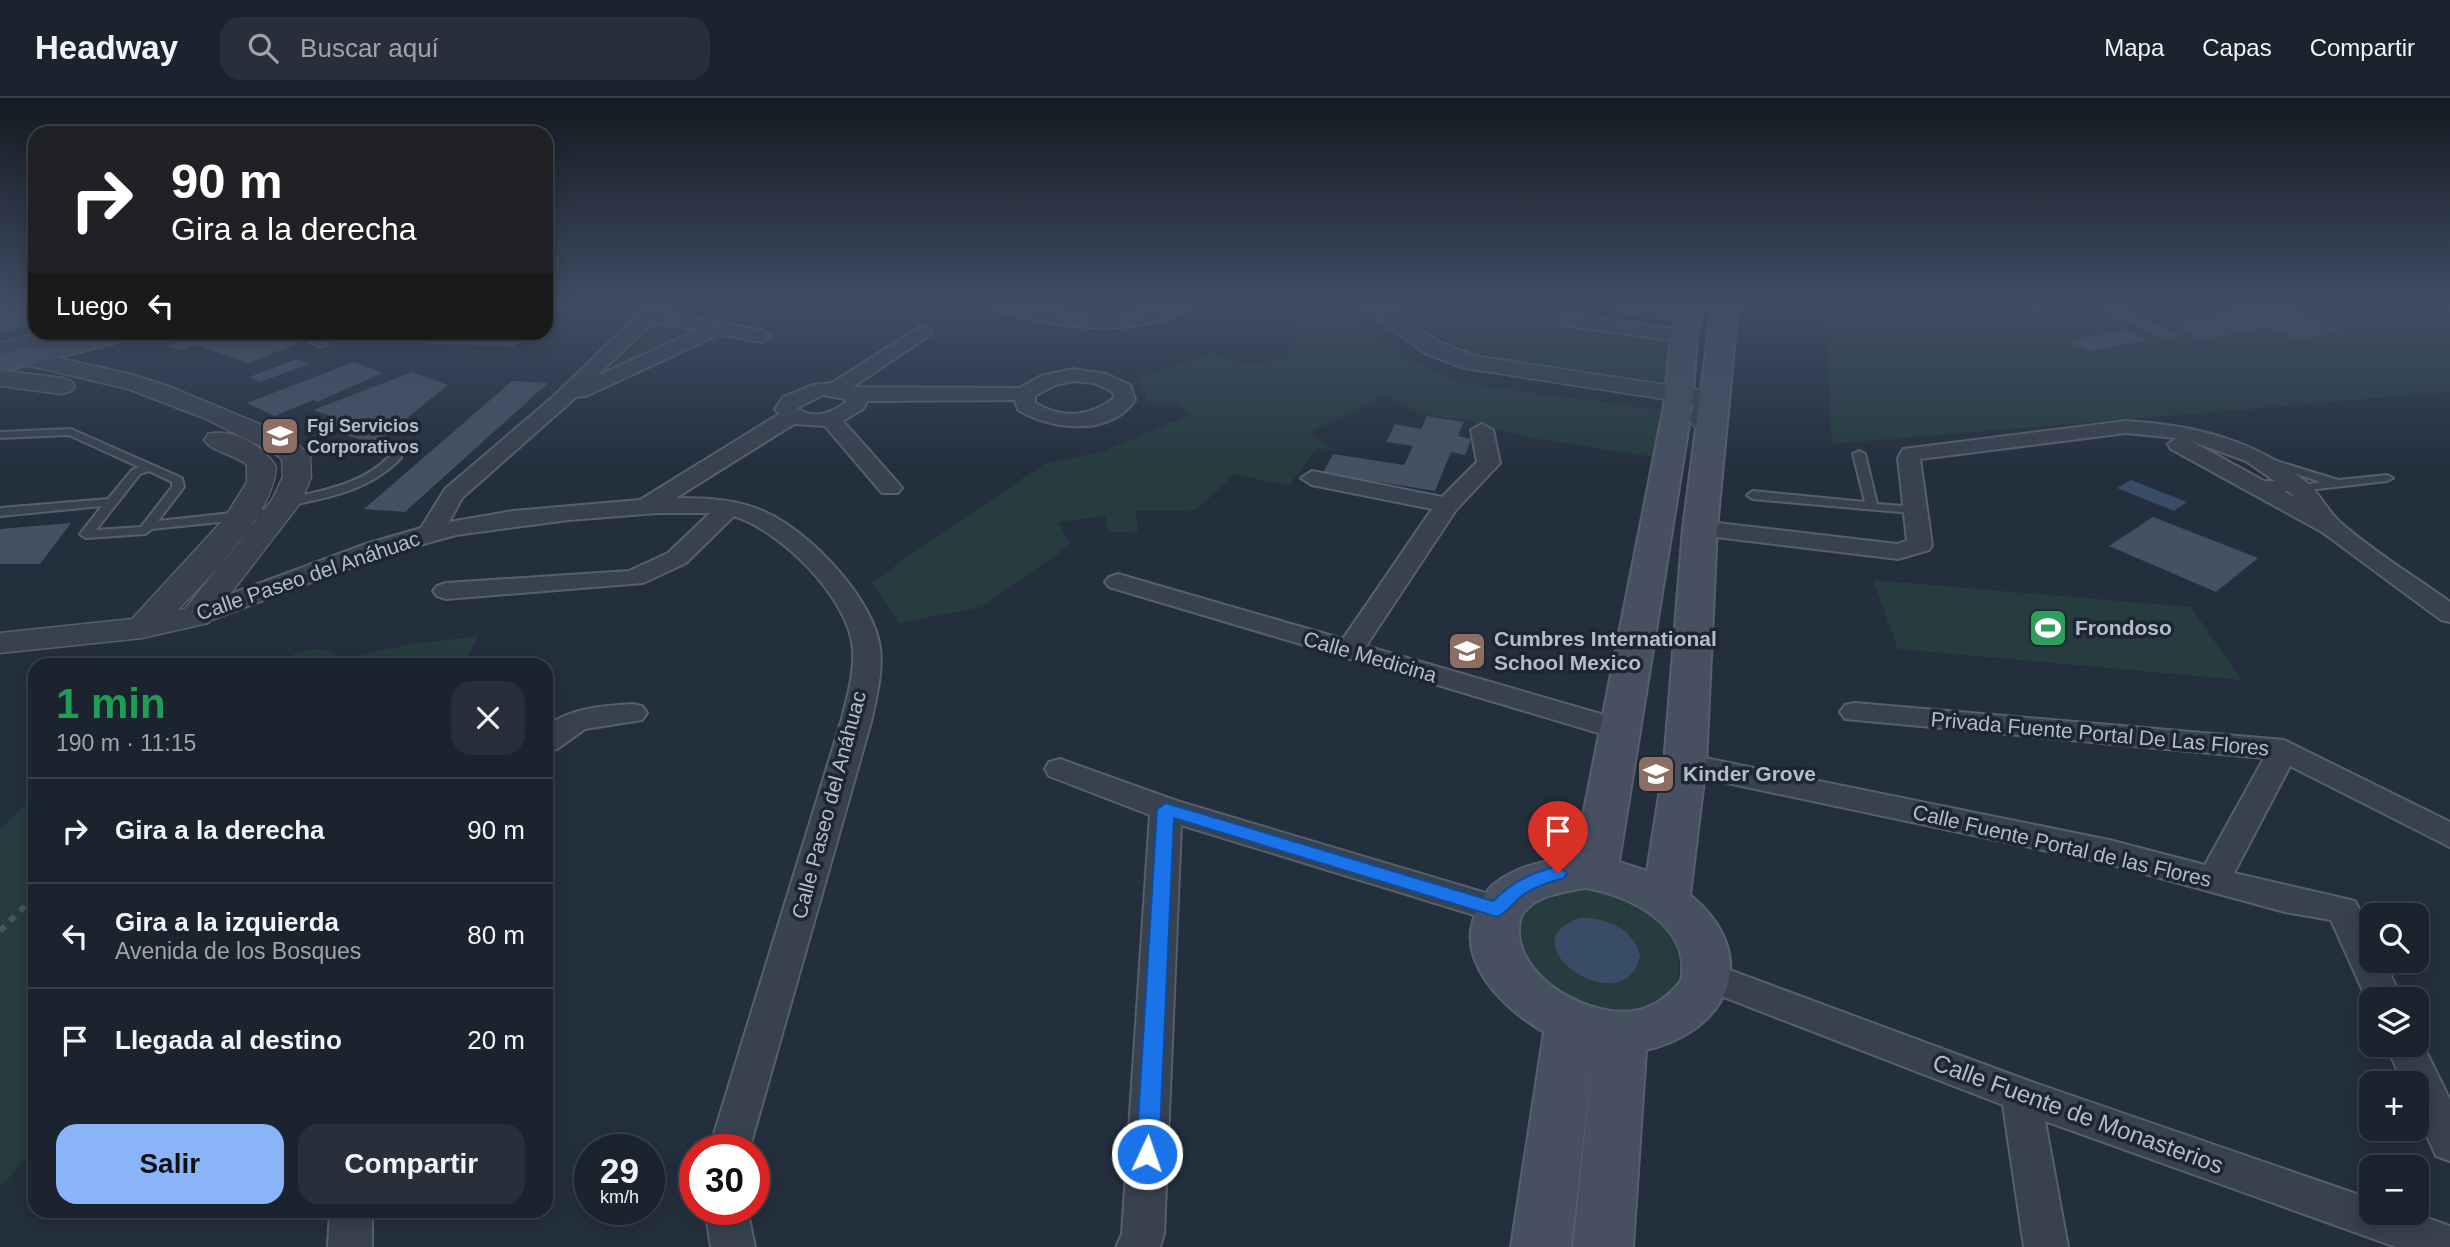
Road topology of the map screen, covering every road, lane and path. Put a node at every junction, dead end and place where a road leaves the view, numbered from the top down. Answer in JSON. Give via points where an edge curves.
{"nodes":[{"id":1,"x":20,"y":360,"type":"edge"},
{"id":2,"x":31,"y":360,"type":"edge"},
{"id":3,"x":603,"y":360,"type":"edge"},
{"id":4,"x":650,"y":360,"type":"edge"},
{"id":5,"x":886,"y":360,"type":"edge"},
{"id":6,"x":1429,"y":360,"type":"edge"},
{"id":7,"x":1463,"y":360,"type":"edge"},
{"id":8,"x":1683,"y":360,"type":"edge"},
{"id":9,"x":1719,"y":360,"type":"edge"},
{"id":10,"x":0,"y":364,"type":"edge"},
{"id":11,"x":0,"y":378,"type":"edge"},
{"id":12,"x":123,"y":380,"type":"junction"},
{"id":13,"x":93,"y":392,"type":"junction"},
{"id":14,"x":846,"y":392,"type":"junction"},
{"id":15,"x":1025,"y":394,"type":"dead end"},
{"id":16,"x":168,"y":396,"type":"junction"},
{"id":17,"x":561,"y":400,"type":"junction"},
{"id":18,"x":1679,"y":400,"type":"junction"},
{"id":19,"x":137,"y":408,"type":"junction"},
{"id":20,"x":791,"y":416,"type":"junction"},
{"id":21,"x":830,"y":419,"type":"junction"},
{"id":22,"x":1712,"y":426,"type":"junction"},
{"id":23,"x":1482,"y":430,"type":"dead end"},
{"id":24,"x":0,"y":435,"type":"edge"},
{"id":25,"x":2196,"y":442,"type":"junction"},
{"id":26,"x":395,"y":447,"type":"dead end"},
{"id":27,"x":1859,"y":454,"type":"dead end"},
{"id":28,"x":2253,"y":456,"type":"junction"},
{"id":29,"x":147,"y":468,"type":"junction"},
{"id":30,"x":1311,"y":478,"type":"dead end"},
{"id":31,"x":2387,"y":478,"type":"dead end"},
{"id":32,"x":2342,"y":485,"type":"junction"},
{"id":33,"x":890,"y":488,"type":"dead end"},
{"id":34,"x":2260,"y":488,"type":"junction"},
{"id":35,"x":2300,"y":488,"type":"junction"},
{"id":36,"x":1753,"y":495,"type":"dead end"},
{"id":37,"x":110,"y":502,"type":"junction"},
{"id":38,"x":1447,"y":505,"type":"junction"},
{"id":39,"x":1872,"y":506,"type":"junction"},
{"id":40,"x":645,"y":507,"type":"junction"},
{"id":41,"x":728,"y":509,"type":"junction"},
{"id":42,"x":279,"y":511,"type":"junction"},
{"id":43,"x":1918,"y":511,"type":"junction"},
{"id":44,"x":0,"y":512,"type":"edge"},
{"id":45,"x":239,"y":519,"type":"junction"},
{"id":46,"x":2331,"y":527,"type":"junction"},
{"id":47,"x":147,"y":528,"type":"junction"},
{"id":48,"x":1700,"y":528,"type":"junction"},
{"id":49,"x":430,"y":533,"type":"junction"},
{"id":50,"x":224,"y":578,"type":"junction"},
{"id":51,"x":187,"y":582,"type":"junction"},
{"id":52,"x":1118,"y":582,"type":"dead end"},
{"id":53,"x":446,"y":591,"type":"dead end"},
{"id":54,"x":2450,"y":614,"type":"edge"},
{"id":55,"x":196,"y":615,"type":"junction"},
{"id":56,"x":141,"y":628,"type":"junction"},
{"id":57,"x":0,"y":643,"type":"edge"},
{"id":58,"x":1349,"y":651,"type":"junction"},
{"id":59,"x":1855,"y":712,"type":"dead end"},
{"id":60,"x":632,"y":713,"type":"dead end"},
{"id":61,"x":1622,"y":730,"type":"junction"},
{"id":62,"x":553,"y":735,"type":"edge"},
{"id":63,"x":2284,"y":750,"type":"junction"},
{"id":64,"x":1685,"y":764,"type":"junction"},
{"id":65,"x":1060,"y":769,"type":"dead end"},
{"id":66,"x":1166,"y":809,"type":"junction"},
{"id":67,"x":2450,"y":836,"type":"edge"},
{"id":68,"x":1595,"y":872,"type":"junction"},
{"id":69,"x":2213,"y":880,"type":"junction"},
{"id":70,"x":1666,"y":900,"type":"junction"},
{"id":71,"x":28,"y":903,"type":"edge"},
{"id":72,"x":1497,"y":909,"type":"junction"},
{"id":73,"x":0,"y":931,"type":"edge"},
{"id":74,"x":1708,"y":976,"type":"junction"},
{"id":75,"x":2378,"y":987,"type":"edge"},
{"id":76,"x":1597,"y":1028,"type":"junction"},
{"id":77,"x":2410,"y":1057,"type":"edge"},
{"id":78,"x":2021,"y":1095,"type":"junction"},
{"id":79,"x":734,"y":1134,"type":"edge"},
{"id":80,"x":2450,"y":1143,"type":"edge"},
{"id":81,"x":352,"y":1218,"type":"edge"},
{"id":82,"x":729,"y":1225,"type":"edge"},
{"id":83,"x":2450,"y":1246,"type":"edge"},
{"id":84,"x":350,"y":1247,"type":"edge"},
{"id":85,"x":733,"y":1247,"type":"edge"},
{"id":86,"x":1138,"y":1247,"type":"edge"},
{"id":87,"x":1541,"y":1247,"type":"edge"},
{"id":88,"x":1603,"y":1247,"type":"edge"},
{"id":89,"x":2046,"y":1247,"type":"edge"}],
"edges":[{"from":1,"to":10,"type":"main road"},
{"from":2,"to":12,"type":"street"},
{"from":3,"to":17,"type":"street"},
{"from":4,"to":17,"type":"street"},
{"from":5,"to":14,"type":"street"},
{"from":6,"to":18,"type":"street","via":[[1463,373]]},
{"from":7,"to":18,"type":"street"},
{"from":8,"to":18,"type":"main road"},
{"from":9,"to":22,"type":"main road"},
{"from":11,"to":13,"type":"street"},
{"from":12,"to":13,"type":"street"},
{"from":12,"to":16,"type":"street"},
{"from":13,"to":19,"type":"street"},
{"from":14,"to":15,"type":"street"},
{"from":14,"to":20,"type":"street","via":[[802,394],[790,401],[786,409]]},
{"from":14,"to":21,"type":"street","via":[[858,404]]},
{"from":16,"to":19,"type":"street"},
{"from":16,"to":42,"type":"street","via":[[289,448],[298,466],[293,490]]},
{"from":17,"to":49,"type":"street","via":[[453,494]]},
{"from":18,"to":22,"type":"street","via":[[1704,398],[1709,404],[1702,420]]},
{"from":18,"to":61,"type":"main road"},
{"from":19,"to":45,"type":"street","via":[[256,458],[263,481]]},
{"from":20,"to":21,"type":"street","via":[[808,421]]},
{"from":20,"to":40,"type":"street"},
{"from":21,"to":33,"type":"street"},
{"from":22,"to":48,"type":"main road"},
{"from":23,"to":38,"type":"street","via":[[1489,463]]},
{"from":24,"to":29,"type":"lane","via":[[71,432]]},
{"from":25,"to":28,"type":"street"},
{"from":25,"to":34,"type":"street"},
{"from":25,"to":43,"type":"street","via":[[2126,427],[1916,452],[1909,458]]},
{"from":26,"to":42,"type":"lane","via":[[397,456],[386,470]]},
{"from":27,"to":39,"type":"lane"},
{"from":28,"to":32,"type":"lane"},
{"from":28,"to":35,"type":"street"},
{"from":29,"to":37,"type":"lane","via":[[136,472]]},
{"from":29,"to":47,"type":"lane","via":[[178,480],[178,487]]},
{"from":30,"to":38,"type":"street"},
{"from":31,"to":32,"type":"lane"},
{"from":32,"to":35,"type":"lane"},
{"from":34,"to":35,"type":"street"},
{"from":34,"to":46,"type":"street"},
{"from":35,"to":46,"type":"street"},
{"from":36,"to":39,"type":"lane"},
{"from":37,"to":44,"type":"lane"},
{"from":37,"to":47,"type":"lane","via":[[86,534]]},
{"from":38,"to":58,"type":"street"},
{"from":39,"to":43,"type":"lane"},
{"from":40,"to":41,"type":"street","name":"Calle Paseo del Anáhuac"},
{"from":40,"to":49,"type":"street","name":"Calle Paseo del Anáhuac","via":[[480,523]]},
{"from":41,"to":53,"type":"street","via":[[677,558],[634,578]]},
{"from":41,"to":79,"type":"street","name":"Calle Paseo del Anáhuac","via":[[756,516],[789,537],[825,572],[852,606],[867,659],[856,722]]},
{"from":42,"to":45,"type":"lane"},
{"from":42,"to":50,"type":"street"},
{"from":43,"to":48,"type":"street","via":[[1920,545],[1898,552]]},
{"from":45,"to":47,"type":"lane"},
{"from":45,"to":51,"type":"street"},
{"from":46,"to":54,"type":"street"},
{"from":48,"to":64,"type":"main road"},
{"from":49,"to":55,"type":"street","name":"Calle Paseo del Anáhuac"},
{"from":50,"to":51,"type":"street"},
{"from":50,"to":55,"type":"street"},
{"from":51,"to":56,"type":"street"},
{"from":52,"to":58,"type":"street","name":"Calle Medicina"},
{"from":55,"to":56,"type":"street","name":"Calle Paseo del Anáhuac"},
{"from":56,"to":57,"type":"street","name":"Calle Paseo del Anáhuac"},
{"from":58,"to":61,"type":"street","name":"Calle Medicina"},
{"from":59,"to":63,"type":"street","name":"Privada Fuente Portal De Las Flores"},
{"from":60,"to":62,"type":"street","via":[[595,715],[566,723]]},
{"from":61,"to":68,"type":"main road"},
{"from":63,"to":67,"type":"street","name":"Privada Fuente Portal De Las Flores"},
{"from":63,"to":69,"type":"street"},
{"from":64,"to":69,"type":"street","name":"Calle Fuente Portal de las Flores","via":[[2109,852]]},
{"from":64,"to":70,"type":"main road"},
{"from":65,"to":66,"type":"street"},
{"from":66,"to":72,"type":"street"},
{"from":66,"to":86,"type":"street","via":[[1143,1234]]},
{"from":68,"to":70,"type":"main road","via":[[1634,882]]},
{"from":68,"to":72,"type":"main road","via":[[1537,878]]},
{"from":69,"to":75,"type":"street","name":"Calle Fuente Portal de las Flores","via":[[2343,910]]},
{"from":70,"to":74,"type":"main road","via":[[1692,926],[1704,952]]},
{"from":71,"to":73,"type":"path"},
{"from":72,"to":76,"type":"main road","via":[[1493,937],[1503,968],[1522,994],[1541,1008]]},
{"from":74,"to":76,"type":"main road","via":[[1693,1004],[1662,1026]]},
{"from":74,"to":78,"type":"street","name":"Calle Fuente de Monasterios"},
{"from":76,"to":87,"type":"main road"},
{"from":76,"to":88,"type":"main road"},
{"from":77,"to":80,"type":"street"},
{"from":78,"to":83,"type":"street","name":"Calle Fuente de Monasterios"},
{"from":78,"to":89,"type":"street"},
{"from":81,"to":84,"type":"street"},
{"from":82,"to":85,"type":"street"}]}
